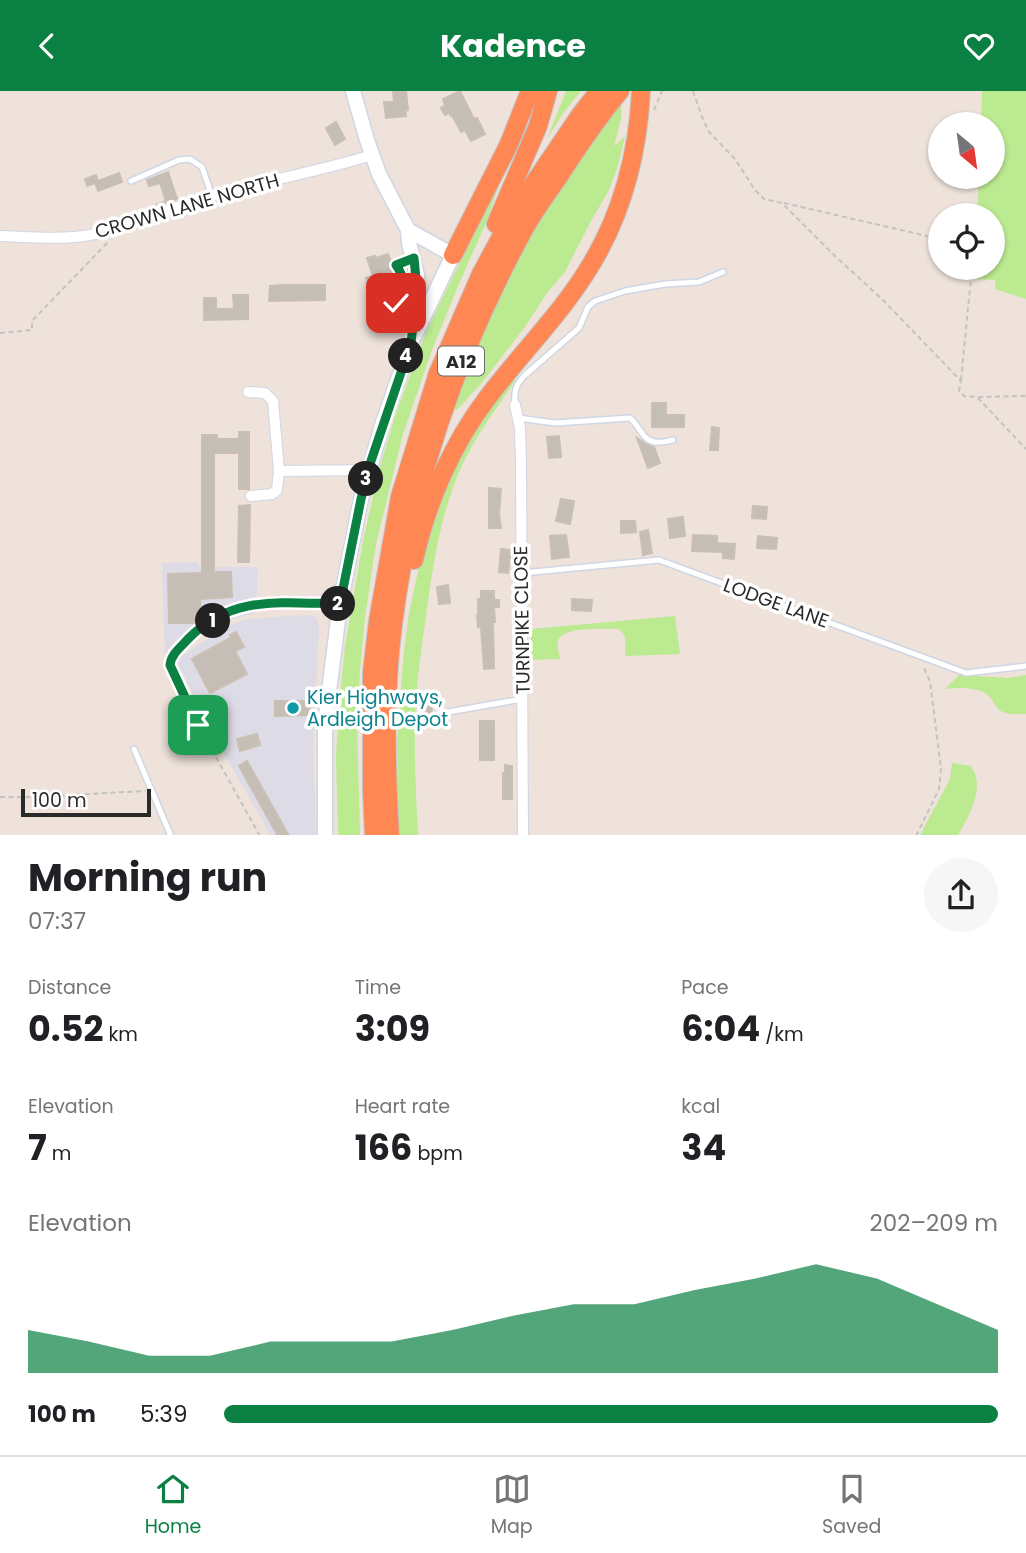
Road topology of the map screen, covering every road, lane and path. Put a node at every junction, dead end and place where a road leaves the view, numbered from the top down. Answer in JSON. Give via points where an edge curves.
{"nodes":[{"id":1,"x":353,"y":91,"type":"edge"},
{"id":2,"x":530,"y":91,"type":"edge"},
{"id":3,"x":548,"y":91,"type":"edge"},
{"id":4,"x":599,"y":91,"type":"edge"},
{"id":5,"x":620,"y":91,"type":"edge"},
{"id":6,"x":641,"y":91,"type":"edge"},
{"id":7,"x":662,"y":91,"type":"edge"},
{"id":8,"x":693,"y":91,"type":"edge"},
{"id":9,"x":645,"y":117,"type":"junction"},
{"id":10,"x":372,"y":155,"type":"junction"},
{"id":11,"x":131,"y":181,"type":"dead end"},
{"id":12,"x":212,"y":196,"type":"junction"},
{"id":13,"x":782,"y":203,"type":"junction"},
{"id":14,"x":113,"y":229,"type":"junction"},
{"id":15,"x":408,"y":230,"type":"junction"},
{"id":16,"x":0,"y":236,"type":"edge"},
{"id":17,"x":928,"y":236,"type":"edge"},
{"id":18,"x":453,"y":255,"type":"junction"},
{"id":19,"x":414,"y":258,"type":"junction"},
{"id":20,"x":723,"y":272,"type":"dead end"},
{"id":21,"x":481,"y":274,"type":"junction"},
{"id":22,"x":971,"y":280,"type":"edge"},
{"id":23,"x":396,"y":303,"type":"dead end"},
{"id":24,"x":0,"y":333,"type":"edge"},
{"id":25,"x":411,"y":343,"type":"junction"},
{"id":26,"x":961,"y":381,"type":"junction"},
{"id":27,"x":248,"y":392,"type":"dead end"},
{"id":28,"x":1026,"y":396,"type":"edge"},
{"id":29,"x":977,"y":397,"type":"junction"},
{"id":30,"x":515,"y":405,"type":"joint"},
{"id":31,"x":518,"y":418,"type":"junction"},
{"id":32,"x":673,"y":440,"type":"dead end"},
{"id":33,"x":1026,"y":449,"type":"edge"},
{"id":34,"x":369,"y":470,"type":"junction"},
{"id":35,"x":279,"y":471,"type":"junction"},
{"id":36,"x":251,"y":496,"type":"dead end"},
{"id":37,"x":520,"y":573,"type":"junction"},
{"id":38,"x":340,"y":604,"type":"junction"},
{"id":39,"x":919,"y":656,"type":"junction"},
{"id":40,"x":1026,"y":666,"type":"edge"},
{"id":41,"x":381,"y":669,"type":"junction"},
{"id":42,"x":523,"y":699,"type":"junction"},
{"id":43,"x":437,"y":714,"type":"dead end"},
{"id":44,"x":134,"y":750,"type":"dead end"},
{"id":45,"x":153,"y":791,"type":"junction"},
{"id":46,"x":0,"y":797,"type":"edge"},
{"id":47,"x":172,"y":835,"type":"edge"},
{"id":48,"x":260,"y":835,"type":"edge"},
{"id":49,"x":326,"y":835,"type":"edge"},
{"id":50,"x":374,"y":835,"type":"edge"},
{"id":51,"x":390,"y":835,"type":"edge"},
{"id":52,"x":523,"y":835,"type":"edge"},
{"id":53,"x":916,"y":835,"type":"edge"}],
"edges":[{"from":1,"to":10,"type":"street"},
{"from":2,"to":18,"type":"highway","via":[[509,144]]},
{"from":3,"to":21,"type":"highway","number":"A12","via":[[538,126],[486,247]]},
{"from":4,"to":21,"type":"highway","number":"A12","via":[[515,211]]},
{"from":5,"to":41,"type":"highway","number":"A12","via":[[586,134],[522,233],[469,342],[413,509]]},
{"from":6,"to":9,"type":"highway","number":"A12"},
{"from":7,"to":9,"type":"path","via":[[656,107]]},
{"from":8,"to":13,"type":"path","via":[[709,132],[735,159],[755,190],[764,199]]},
{"from":9,"to":41,"type":"highway","number":"A12","via":[[601,248],[569,298],[474,416],[444,471],[419,543],[399,639]]},
{"from":10,"to":12,"type":"street","name":"CROWN LANE NORTH"},
{"from":10,"to":15,"type":"street"},
{"from":11,"to":12,"type":"lane","via":[[190,159],[202,167]]},
{"from":12,"to":14,"type":"street","name":"CROWN LANE NORTH"},
{"from":13,"to":17,"type":"path"},
{"from":13,"to":26,"type":"path"},
{"from":14,"to":16,"type":"street","name":"CROWN LANE NORTH","via":[[63,237]]},
{"from":14,"to":24,"type":"path","via":[[115,236],[32,321],[32,330]]},
{"from":15,"to":18,"type":"street"},
{"from":15,"to":19,"type":"street"},
{"from":18,"to":25,"type":"street"},
{"from":19,"to":23,"type":"path","via":[[396,265],[403,279]]},
{"from":19,"to":25,"type":"street","via":[[417,290]]},
{"from":20,"to":30,"type":"lane","via":[[699,282],[638,289],[595,301],[579,328],[517,384]]},
{"from":21,"to":41,"type":"highway","number":"A12","via":[[438,373],[400,497],[378,621]]},
{"from":22,"to":26,"type":"path"},
{"from":25,"to":34,"type":"street"},
{"from":26,"to":29,"type":"path","via":[[959,391]]},
{"from":27,"to":35,"type":"street","via":[[265,393],[273,401]]},
{"from":28,"to":29,"type":"path"},
{"from":29,"to":33,"type":"path"},
{"from":30,"to":31,"type":"street","name":"TURNPIKE CLOSE"},
{"from":31,"to":32,"type":"lane","via":[[555,422],[630,418],[653,442]]},
{"from":31,"to":37,"type":"street","name":"TURNPIKE CLOSE"},
{"from":34,"to":35,"type":"street","via":[[347,466],[303,477]]},
{"from":34,"to":38,"type":"street"},
{"from":35,"to":36,"type":"street","via":[[277,490]]},
{"from":37,"to":39,"type":"lane","name":"LODGE LANE","via":[[659,560]]},
{"from":37,"to":42,"type":"street","name":"TURNPIKE CLOSE"},
{"from":38,"to":48,"type":"path","via":[[262,603],[230,610],[198,629],[171,657],[170,665],[198,725]]},
{"from":38,"to":49,"type":"street","via":[[325,723]]},
{"from":39,"to":40,"type":"lane","name":"LODGE LANE","via":[[966,673]]},
{"from":39,"to":53,"type":"path","via":[[930,681],[940,769],[939,789]]},
{"from":41,"to":50,"type":"highway","number":"A12","via":[[372,791]]},
{"from":41,"to":51,"type":"highway","number":"A12"},
{"from":42,"to":43,"type":"lane"},
{"from":42,"to":52,"type":"street","name":"TURNPIKE CLOSE"},
{"from":44,"to":45,"type":"lane"},
{"from":45,"to":46,"type":"path"},
{"from":45,"to":47,"type":"lane"}]}
